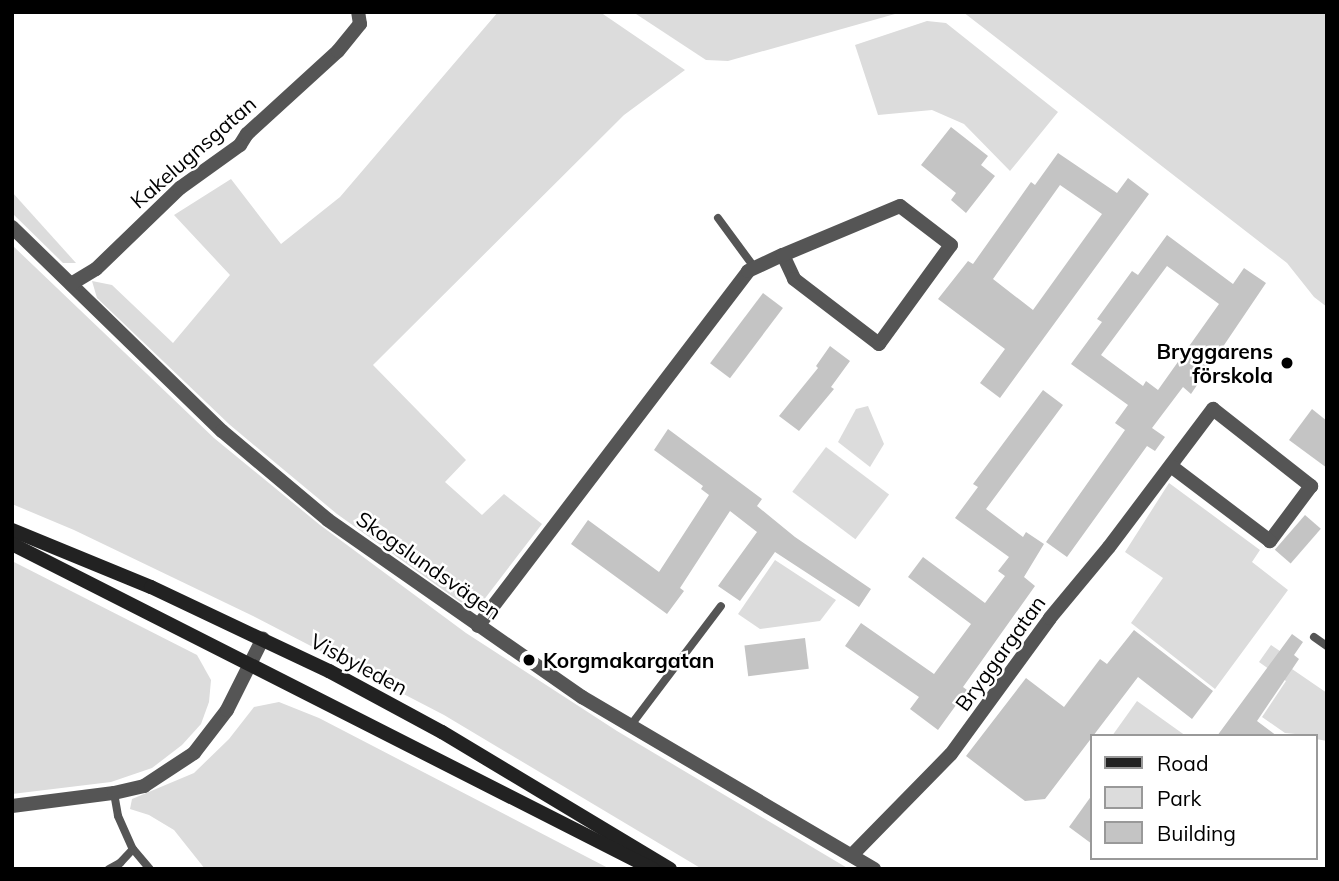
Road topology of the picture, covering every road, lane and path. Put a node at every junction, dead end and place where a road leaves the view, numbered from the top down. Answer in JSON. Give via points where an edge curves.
{"nodes":[{"id":1,"x":358,"y":12,"type":"edge"},
{"id":2,"x":718,"y":218,"type":"dead end"},
{"id":3,"x":12,"y":227,"type":"edge"},
{"id":4,"x":783,"y":255,"type":"junction"},
{"id":5,"x":754,"y":267,"type":"junction"},
{"id":6,"x":71,"y":284,"type":"junction"},
{"id":7,"x":1171,"y":466,"type":"junction"},
{"id":8,"x":12,"y":530,"type":"edge"},
{"id":9,"x":12,"y":544,"type":"edge"},
{"id":10,"x":721,"y":606,"type":"dead end"},
{"id":11,"x":478,"y":626,"type":"junction"},
{"id":12,"x":1314,"y":637,"type":"dead end"},
{"id":13,"x":263,"y":638,"type":"junction"},
{"id":14,"x":1327,"y":646,"type":"edge"},
{"id":15,"x":250,"y":665,"type":"junction"},
{"id":16,"x":631,"y":725,"type":"junction"},
{"id":17,"x":114,"y":793,"type":"junction"},
{"id":18,"x":12,"y":806,"type":"edge"},
{"id":19,"x":133,"y":849,"type":"junction"},
{"id":20,"x":852,"y":855,"type":"junction"},
{"id":21,"x":109,"y":869,"type":"edge"},
{"id":22,"x":150,"y":869,"type":"edge"},
{"id":23,"x":653,"y":869,"type":"edge"},
{"id":24,"x":670,"y":869,"type":"edge"},
{"id":25,"x":874,"y":869,"type":"edge"}],
"edges":[{"from":1,"to":6,"type":"street","name":"Kakelugnsgatan","via":[[360,24],[338,51],[240,145],[180,188],[96,269]]},
{"from":2,"to":5,"type":"lane"},
{"from":3,"to":6,"type":"street","name":"Skogslundsvägen"},
{"from":4,"to":4,"type":"street","via":[[794,279],[879,344],[951,246],[900,206]]},
{"from":4,"to":5,"type":"street"},
{"from":5,"to":11,"type":"street","via":[[714,312]]},
{"from":6,"to":11,"type":"street","name":"Skogslundsvägen","via":[[243,449],[328,520]]},
{"from":7,"to":7,"type":"street","name":"Bryggargatan","via":[[1270,541],[1311,486],[1213,408]]},
{"from":7,"to":20,"type":"street","name":"Bryggargatan","via":[[1050,618],[951,754]]},
{"from":8,"to":13,"type":"main road","name":"Visbyleden"},
{"from":9,"to":15,"type":"main road"},
{"from":10,"to":16,"type":"lane"},
{"from":11,"to":16,"type":"street","name":"Skogslundsvägen"},
{"from":12,"to":14,"type":"lane"},
{"from":13,"to":15,"type":"street"},
{"from":13,"to":24,"type":"main road","name":"Visbyleden","via":[[442,732]]},
{"from":15,"to":17,"type":"street","via":[[227,710],[194,753],[144,786]]},
{"from":15,"to":23,"type":"main road"},
{"from":16,"to":20,"type":"street","name":"Skogslundsvägen"},
{"from":17,"to":18,"type":"street"},
{"from":17,"to":19,"type":"lane","via":[[118,817]]},
{"from":19,"to":21,"type":"lane"},
{"from":19,"to":22,"type":"lane"},
{"from":20,"to":25,"type":"street","name":"Skogslundsvägen"}]}
